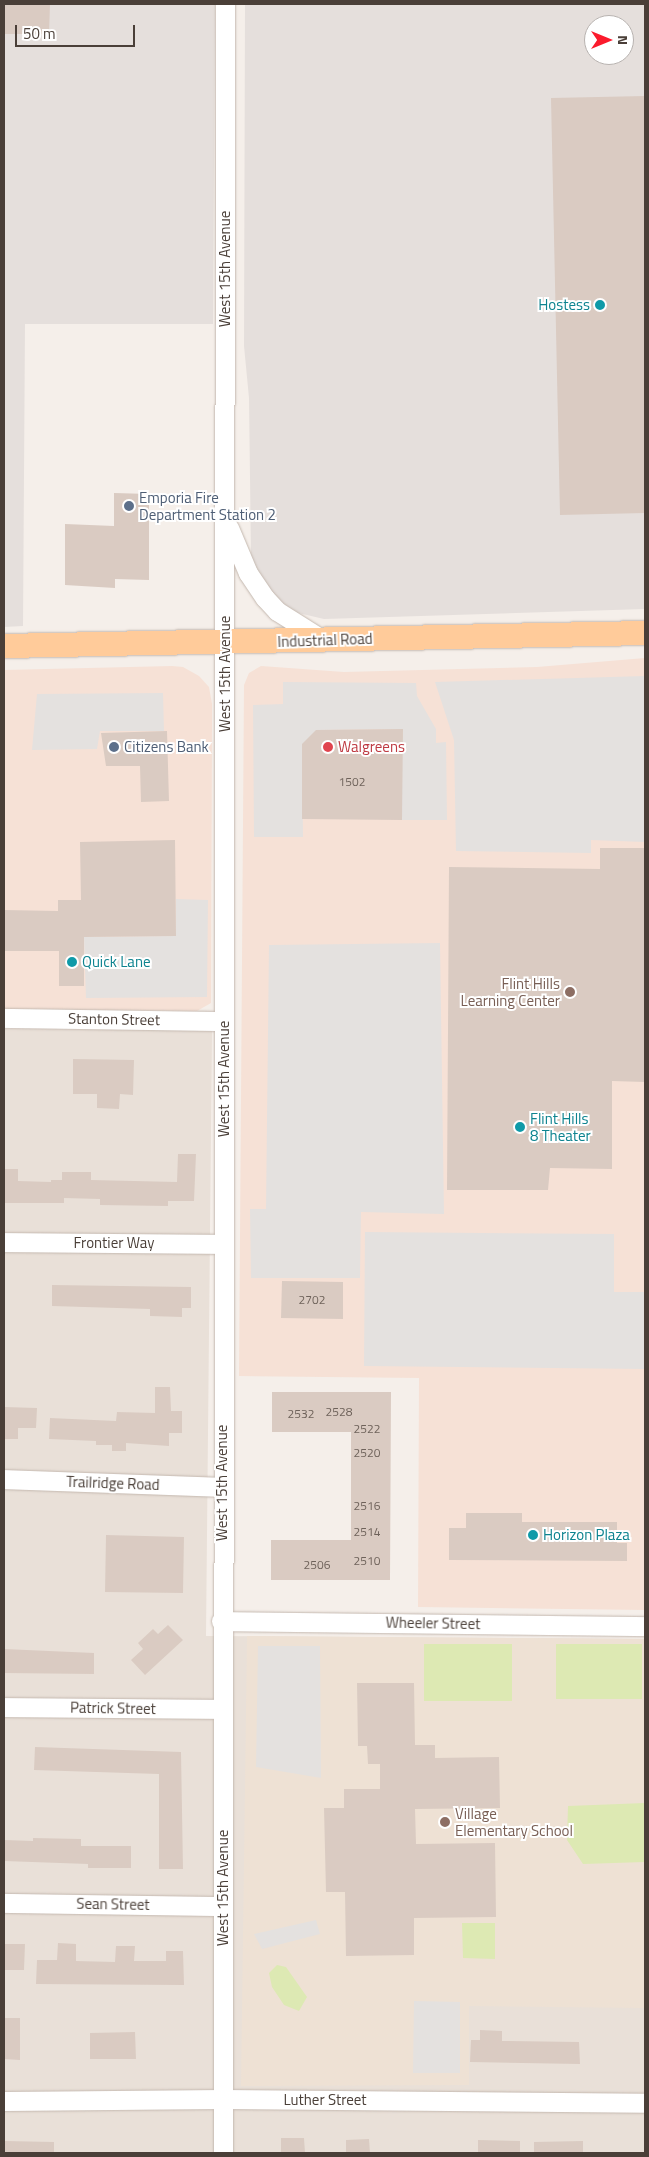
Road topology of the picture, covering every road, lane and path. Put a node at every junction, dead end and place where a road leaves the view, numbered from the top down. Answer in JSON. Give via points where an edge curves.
{"nodes":[{"id":1,"x":226,"y":4,"type":"edge"},
{"id":2,"x":224,"y":517,"type":"junction"},
{"id":3,"x":645,"y":633,"type":"edge"},
{"id":4,"x":323,"y":640,"type":"junction"},
{"id":5,"x":225,"y":643,"type":"junction"},
{"id":6,"x":4,"y":646,"type":"edge"},
{"id":7,"x":4,"y":1018,"type":"edge"},
{"id":8,"x":224,"y":1021,"type":"junction"},
{"id":9,"x":4,"y":1242,"type":"edge"},
{"id":10,"x":223,"y":1244,"type":"junction"},
{"id":11,"x":4,"y":1479,"type":"edge"},
{"id":12,"x":222,"y":1487,"type":"junction"},
{"id":13,"x":221,"y":1621,"type":"junction"},
{"id":14,"x":645,"y":1626,"type":"edge"},
{"id":15,"x":4,"y":1707,"type":"edge"},
{"id":16,"x":222,"y":1709,"type":"junction"},
{"id":17,"x":4,"y":1903,"type":"edge"},
{"id":18,"x":222,"y":1906,"type":"junction"},
{"id":19,"x":223,"y":2099,"type":"junction"},
{"id":20,"x":4,"y":2101,"type":"edge"},
{"id":21,"x":645,"y":2103,"type":"edge"},
{"id":22,"x":223,"y":2153,"type":"edge"}],
"edges":[{"from":1,"to":2,"type":"street","name":"West 15th Avenue"},
{"from":2,"to":4,"type":"street","via":[[248,573],[264,598]]},
{"from":2,"to":5,"type":"street","name":"West 15th Avenue"},
{"from":3,"to":4,"type":"main road","name":"Industrial Road"},
{"from":4,"to":5,"type":"main road","name":"Industrial Road"},
{"from":5,"to":6,"type":"main road","name":"Industrial Road"},
{"from":5,"to":8,"type":"street","name":"West 15th Avenue"},
{"from":7,"to":8,"type":"street","name":"Stanton Street"},
{"from":8,"to":10,"type":"street","name":"West 15th Avenue"},
{"from":9,"to":10,"type":"street","name":"Frontier Way"},
{"from":10,"to":12,"type":"street","name":"West 15th Avenue"},
{"from":11,"to":12,"type":"street","name":"Trailridge Road"},
{"from":12,"to":13,"type":"street","name":"West 15th Avenue"},
{"from":13,"to":14,"type":"street","name":"Wheeler Street"},
{"from":13,"to":16,"type":"street","name":"West 15th Avenue"},
{"from":15,"to":16,"type":"street","name":"Patrick Street"},
{"from":16,"to":18,"type":"street","name":"West 15th Avenue"},
{"from":17,"to":18,"type":"street","name":"Sean Street"},
{"from":18,"to":19,"type":"street","name":"West 15th Avenue"},
{"from":19,"to":20,"type":"street","name":"Luther Street"},
{"from":19,"to":21,"type":"street","name":"Luther Street"},
{"from":19,"to":22,"type":"street","name":"West 15th Avenue"}]}
